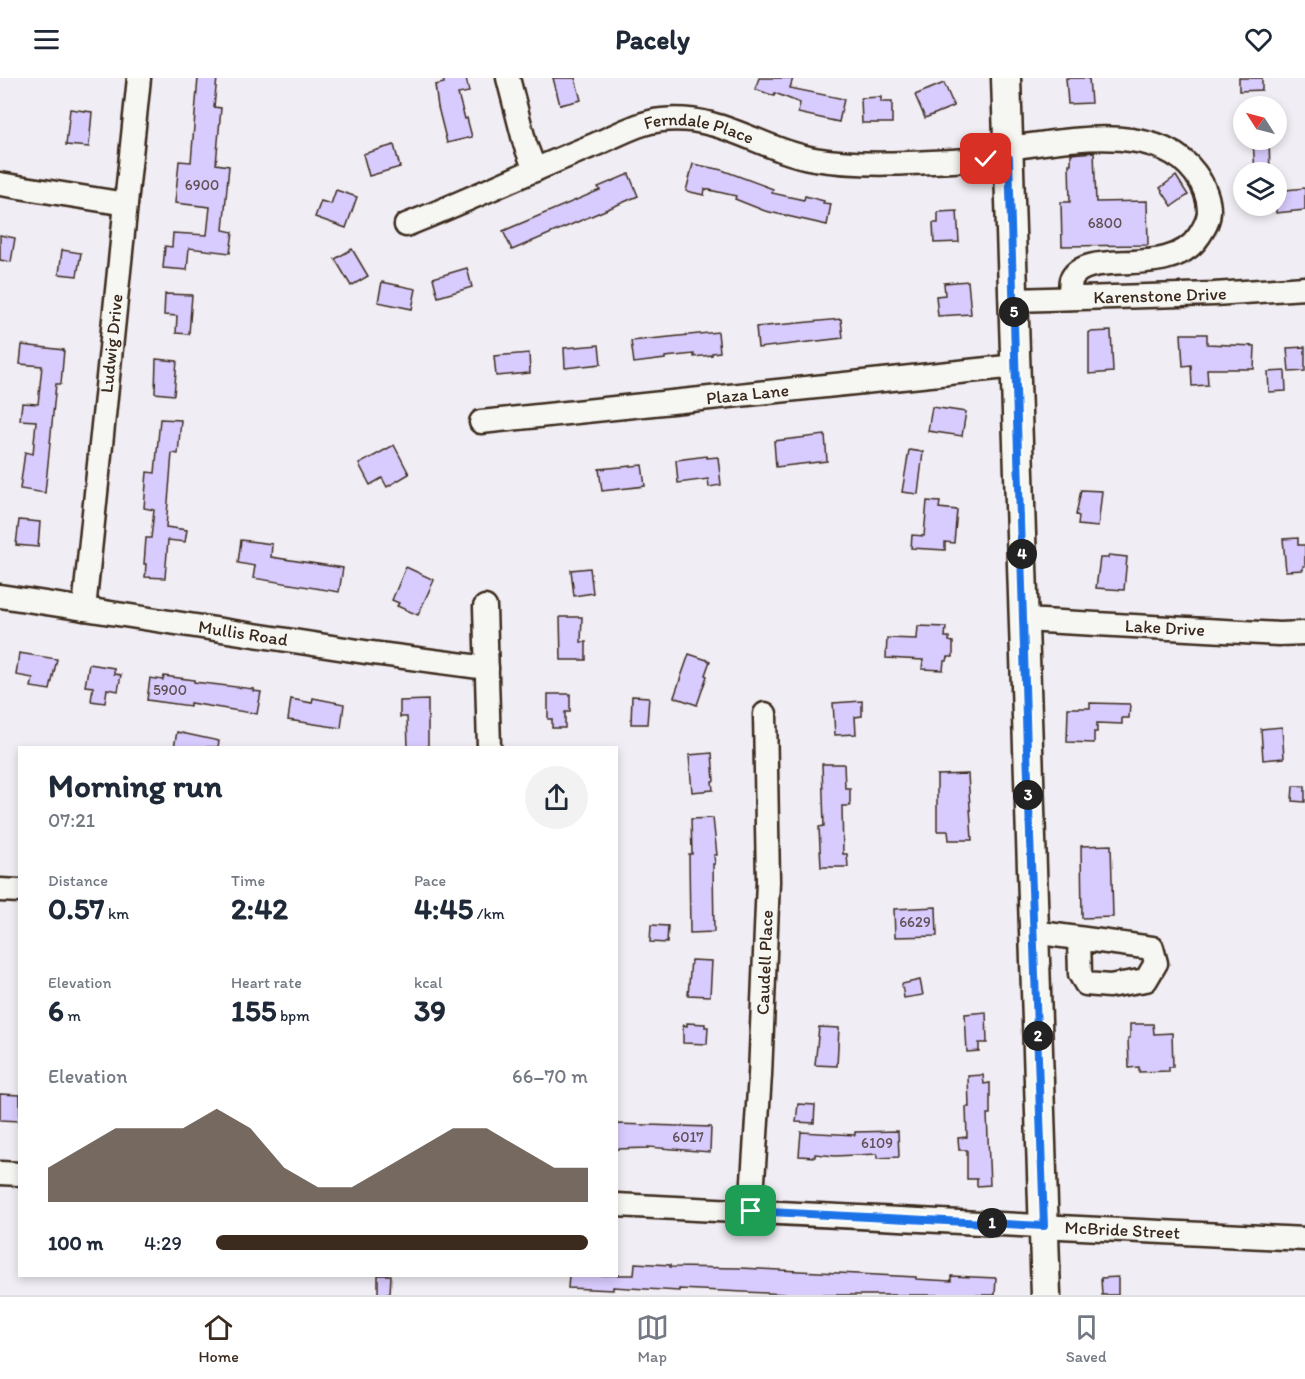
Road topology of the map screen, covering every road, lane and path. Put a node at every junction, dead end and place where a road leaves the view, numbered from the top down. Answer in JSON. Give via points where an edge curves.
{"nodes":[{"id":1,"x":139,"y":78,"type":"edge"},
{"id":2,"x":508,"y":78,"type":"edge"},
{"id":3,"x":1006,"y":78,"type":"edge"},
{"id":4,"x":1009,"y":153,"type":"junction"},
{"id":5,"x":535,"y":170,"type":"junction"},
{"id":6,"x":0,"y":184,"type":"edge"},
{"id":7,"x":126,"y":204,"type":"junction"},
{"id":8,"x":406,"y":225,"type":"dead end"},
{"id":9,"x":1305,"y":288,"type":"edge"},
{"id":10,"x":1070,"y":298,"type":"junction"},
{"id":11,"x":1014,"y":300,"type":"junction"},
{"id":12,"x":1016,"y":366,"type":"junction"},
{"id":13,"x":481,"y":422,"type":"dead end"},
{"id":14,"x":0,"y":596,"type":"edge"},
{"id":15,"x":485,"y":607,"type":"dead end"},
{"id":16,"x":84,"y":609,"type":"junction"},
{"id":17,"x":1024,"y":620,"type":"junction"},
{"id":18,"x":1305,"y":633,"type":"edge"},
{"id":19,"x":487,"y":668,"type":"junction"},
{"id":20,"x":765,"y":714,"type":"dead end"},
{"id":21,"x":489,"y":746,"type":"edge"},
{"id":22,"x":0,"y":890,"type":"edge"},
{"id":23,"x":18,"y":891,"type":"edge"},
{"id":24,"x":1033,"y":932,"type":"junction"},
{"id":25,"x":1078,"y":938,"type":"dead end"},
{"id":26,"x":0,"y":1173,"type":"edge"},
{"id":27,"x":18,"y":1174,"type":"edge"},
{"id":28,"x":618,"y":1205,"type":"edge"},
{"id":29,"x":751,"y":1211,"type":"junction"},
{"id":30,"x":1044,"y":1226,"type":"junction"},
{"id":31,"x":1305,"y":1239,"type":"edge"},
{"id":32,"x":1046,"y":1295,"type":"edge"}],
"edges":[{"from":1,"to":7,"type":"street","name":"Ludwig Drive"},
{"from":2,"to":5,"type":"street"},
{"from":3,"to":4,"type":"main road"},
{"from":4,"to":5,"type":"street","name":"Ferndale Place","via":[[882,163],[836,162],[794,154],[721,125],[682,118],[645,124]]},
{"from":4,"to":10,"type":"street","name":"Ferndale Place","via":[[1085,138],[1120,139],[1170,152],[1187,163],[1201,182],[1209,212],[1206,225],[1186,251],[1161,261],[1088,267],[1071,280]]},
{"from":4,"to":11,"type":"main road"},
{"from":5,"to":8,"type":"street","name":"Ferndale Place"},
{"from":6,"to":7,"type":"street"},
{"from":7,"to":16,"type":"street","name":"Ludwig Drive"},
{"from":9,"to":10,"type":"street","name":"Karenstone Drive"},
{"from":10,"to":11,"type":"street","name":"Karenstone Drive"},
{"from":11,"to":12,"type":"main road"},
{"from":12,"to":13,"type":"street","name":"Plaza Lane"},
{"from":12,"to":17,"type":"main road"},
{"from":14,"to":16,"type":"street","name":"Mullis Road"},
{"from":15,"to":19,"type":"street"},
{"from":16,"to":19,"type":"street","name":"Mullis Road"},
{"from":17,"to":18,"type":"street","name":"Lake Drive"},
{"from":17,"to":24,"type":"main road"},
{"from":19,"to":21,"type":"street"},
{"from":20,"to":29,"type":"street","name":"Caudell Place","via":[[768,881]]},
{"from":22,"to":23,"type":"street"},
{"from":24,"to":25,"type":"street"},
{"from":24,"to":30,"type":"main road"},
{"from":26,"to":27,"type":"street"},
{"from":28,"to":29,"type":"street","name":"McBride Street"},
{"from":29,"to":30,"type":"street","name":"McBride Street"},
{"from":30,"to":31,"type":"street","name":"McBride Street"},
{"from":30,"to":32,"type":"main road"}]}
